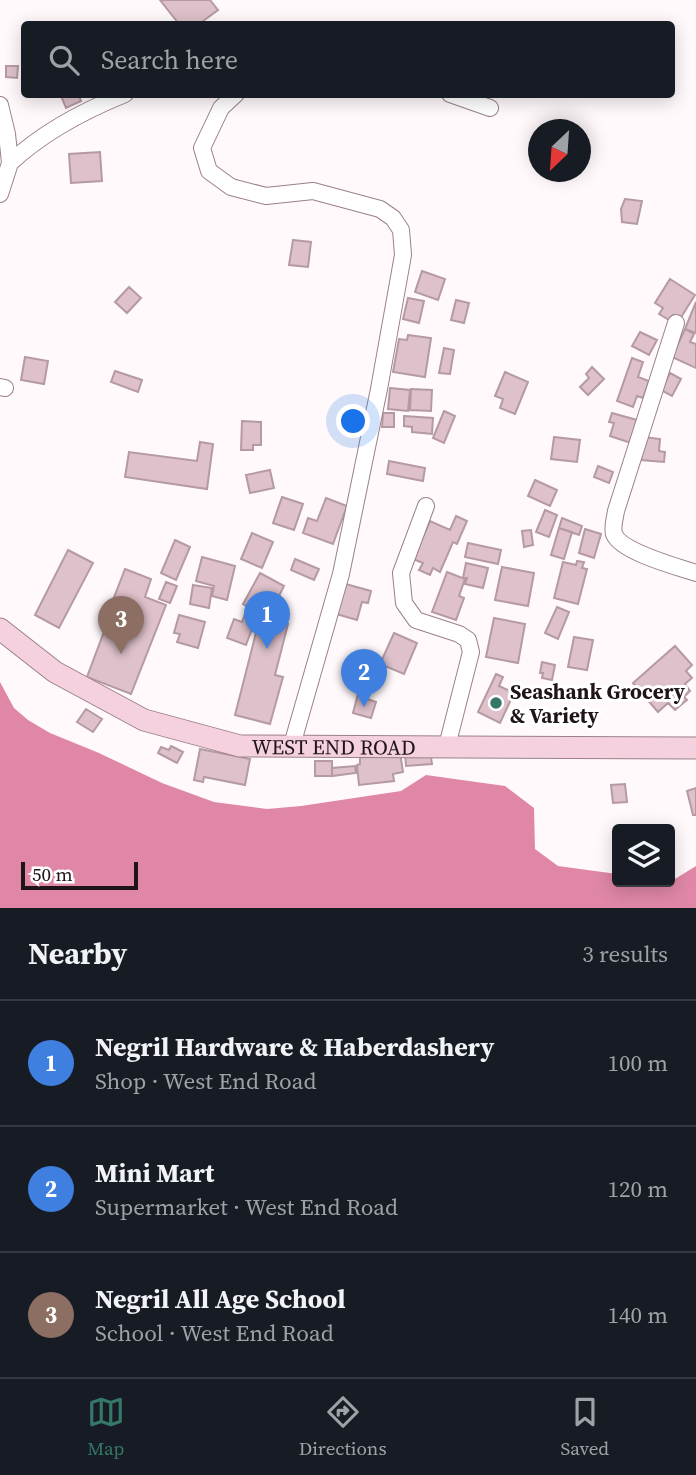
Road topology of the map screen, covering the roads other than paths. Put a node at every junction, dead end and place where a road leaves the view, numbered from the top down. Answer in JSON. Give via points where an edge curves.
{"nodes":[{"id":1,"x":115,"y":98,"type":"edge"},
{"id":2,"x":232,"y":98,"type":"edge"},
{"id":3,"x":461,"y":98,"type":"edge"},
{"id":4,"x":0,"y":105,"type":"edge"},
{"id":5,"x":490,"y":108,"type":"dead end"},
{"id":6,"x":10,"y":163,"type":"junction"},
{"id":7,"x":0,"y":194,"type":"edge"},
{"id":8,"x":676,"y":323,"type":"dead end"},
{"id":9,"x":426,"y":506,"type":"dead end"},
{"id":10,"x":696,"y":573,"type":"edge"},
{"id":11,"x":0,"y":629,"type":"edge"},
{"id":12,"x":292,"y":745,"type":"junction"},
{"id":13,"x":447,"y":746,"type":"junction"},
{"id":14,"x":696,"y":748,"type":"edge"}],
"edges":[{"from":1,"to":6,"type":"street","via":[[54,129]]},
{"from":2,"to":12,"type":"street","via":[[221,108],[202,148],[209,171],[231,187],[266,196],[313,191],[380,209],[401,230],[403,255],[341,574]]},
{"from":3,"to":5,"type":"street"},
{"from":4,"to":6,"type":"street"},
{"from":6,"to":7,"type":"street"},
{"from":8,"to":10,"type":"street","via":[[616,511],[614,530],[622,544]]},
{"from":9,"to":13,"type":"street","via":[[401,573],[404,603],[416,620],[468,640],[471,652]]},
{"from":11,"to":12,"type":"main road","name":"WEST END ROAD","via":[[55,672],[144,720],[240,746]]},
{"from":12,"to":13,"type":"main road","name":"WEST END ROAD"},
{"from":13,"to":14,"type":"main road","name":"WEST END ROAD"}]}
